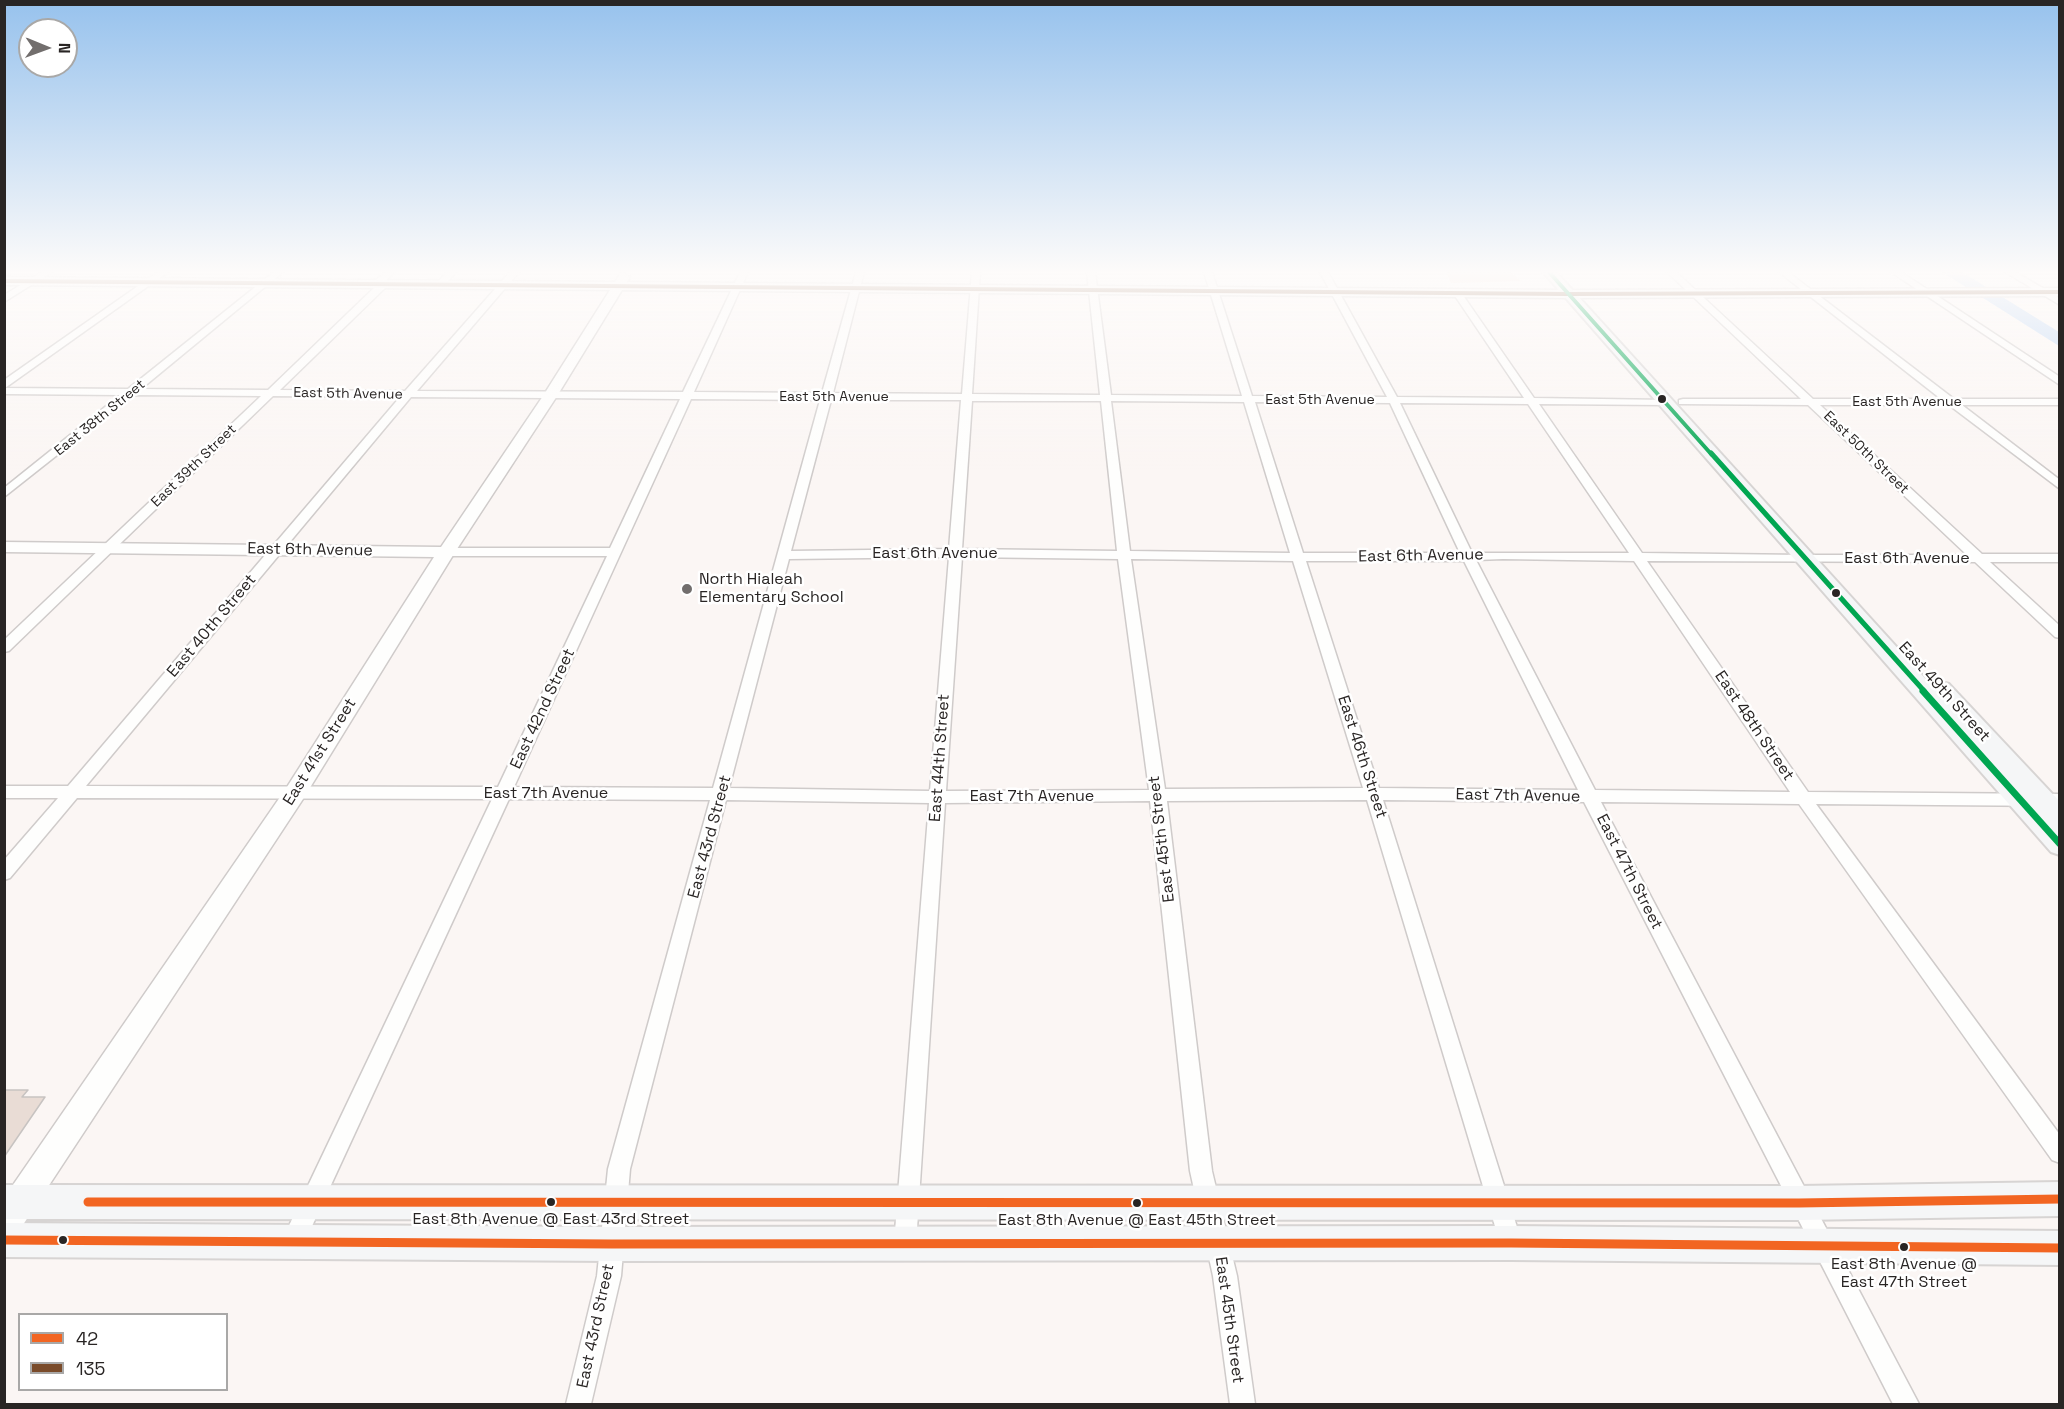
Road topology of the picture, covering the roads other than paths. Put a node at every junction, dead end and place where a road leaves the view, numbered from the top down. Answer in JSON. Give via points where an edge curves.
{"nodes":[{"id":1,"x":71,"y":338,"type":"edge"},
{"id":2,"x":199,"y":338,"type":"edge"},
{"id":3,"x":327,"y":338,"type":"edge"},
{"id":4,"x":458,"y":338,"type":"edge"},
{"id":5,"x":586,"y":338,"type":"edge"},
{"id":6,"x":714,"y":338,"type":"edge"},
{"id":7,"x":842,"y":338,"type":"edge"},
{"id":8,"x":972,"y":338,"type":"edge"},
{"id":9,"x":1100,"y":338,"type":"edge"},
{"id":10,"x":1228,"y":338,"type":"edge"},
{"id":11,"x":1359,"y":338,"type":"edge"},
{"id":12,"x":1488,"y":338,"type":"edge"},
{"id":13,"x":1607,"y":338,"type":"edge"},
{"id":14,"x":1620,"y":338,"type":"edge"},
{"id":15,"x":1743,"y":338,"type":"edge"},
{"id":16,"x":1868,"y":338,"type":"edge"},
{"id":17,"x":1994,"y":338,"type":"edge"},
{"id":18,"x":2060,"y":382,"type":"edge"},
{"id":19,"x":4,"y":385,"type":"edge"},
{"id":20,"x":4,"y":391,"type":"edge"},
{"id":21,"x":132,"y":393,"type":"junction"},
{"id":22,"x":271,"y":393,"type":"junction"},
{"id":23,"x":408,"y":394,"type":"junction"},
{"id":24,"x":550,"y":396,"type":"junction"},
{"id":25,"x":686,"y":396,"type":"junction"},
{"id":26,"x":826,"y":397,"type":"junction"},
{"id":27,"x":966,"y":398,"type":"junction"},
{"id":28,"x":1107,"y":399,"type":"junction"},
{"id":29,"x":1247,"y":399,"type":"junction"},
{"id":30,"x":1394,"y":400,"type":"junction"},
{"id":31,"x":1533,"y":402,"type":"junction"},
{"id":32,"x":1673,"y":402,"type":"junction"},
{"id":33,"x":1813,"y":402,"type":"junction"},
{"id":34,"x":1951,"y":402,"type":"junction"},
{"id":35,"x":2060,"y":402,"type":"edge"},
{"id":36,"x":2060,"y":486,"type":"edge"},
{"id":37,"x":4,"y":494,"type":"edge"},
{"id":38,"x":4,"y":547,"type":"edge"},
{"id":39,"x":110,"y":547,"type":"junction"},
{"id":40,"x":276,"y":550,"type":"junction"},
{"id":41,"x":446,"y":552,"type":"junction"},
{"id":42,"x":615,"y":552,"type":"junction"},
{"id":43,"x":955,"y":553,"type":"junction"},
{"id":44,"x":1124,"y":554,"type":"junction"},
{"id":45,"x":783,"y":555,"type":"junction"},
{"id":46,"x":1298,"y":557,"type":"junction"},
{"id":47,"x":1468,"y":557,"type":"junction"},
{"id":48,"x":1640,"y":557,"type":"junction"},
{"id":49,"x":2060,"y":558,"type":"edge"},
{"id":50,"x":1976,"y":559,"type":"junction"},
{"id":51,"x":1813,"y":560,"type":"junction"},
{"id":52,"x":2060,"y":634,"type":"edge"},
{"id":53,"x":4,"y":648,"type":"edge"},
{"id":54,"x":4,"y":792,"type":"edge"},
{"id":55,"x":74,"y":792,"type":"junction"},
{"id":56,"x":295,"y":793,"type":"junction"},
{"id":57,"x":503,"y":794,"type":"junction"},
{"id":58,"x":722,"y":794,"type":"junction"},
{"id":59,"x":1373,"y":794,"type":"junction"},
{"id":60,"x":937,"y":797,"type":"junction"},
{"id":61,"x":1158,"y":797,"type":"junction"},
{"id":62,"x":1590,"y":797,"type":"junction"},
{"id":63,"x":1804,"y":798,"type":"junction"},
{"id":64,"x":2041,"y":800,"type":"edge"},
{"id":65,"x":2060,"y":819,"type":"edge"},
{"id":66,"x":2060,"y":845,"type":"edge"},
{"id":67,"x":4,"y":873,"type":"edge"},
{"id":68,"x":2060,"y":1153,"type":"edge"},
{"id":69,"x":2060,"y":1199,"type":"edge"},
{"id":70,"x":312,"y":1202,"type":"junction"},
{"id":71,"x":615,"y":1202,"type":"junction"},
{"id":72,"x":908,"y":1202,"type":"junction"},
{"id":73,"x":1209,"y":1202,"type":"junction"},
{"id":74,"x":1500,"y":1203,"type":"junction"},
{"id":75,"x":1799,"y":1203,"type":"junction"},
{"id":76,"x":10,"y":1210,"type":"edge"},
{"id":77,"x":4,"y":1240,"type":"edge"},
{"id":78,"x":293,"y":1242,"type":"junction"},
{"id":79,"x":1511,"y":1243,"type":"junction"},
{"id":80,"x":612,"y":1244,"type":"junction"},
{"id":81,"x":905,"y":1244,"type":"junction"},
{"id":82,"x":1218,"y":1244,"type":"junction"},
{"id":83,"x":1821,"y":1245,"type":"junction"},
{"id":84,"x":2060,"y":1248,"type":"edge"},
{"id":85,"x":578,"y":1404,"type":"edge"},
{"id":86,"x":1242,"y":1404,"type":"edge"},
{"id":87,"x":1906,"y":1404,"type":"edge"}],
"edges":[{"from":1,"to":19,"type":"street"},
{"from":2,"to":21,"type":"street","name":"East 38th Street"},
{"from":3,"to":22,"type":"street","name":"East 39th Street"},
{"from":4,"to":23,"type":"street","name":"East 40th Street"},
{"from":5,"to":24,"type":"main road","name":"East 41st Street"},
{"from":6,"to":25,"type":"street","name":"East 42nd Street"},
{"from":7,"to":26,"type":"street","name":"East 43rd Street"},
{"from":8,"to":27,"type":"street","name":"East 44th Street"},
{"from":9,"to":28,"type":"street","name":"East 45th Street"},
{"from":10,"to":29,"type":"street","name":"East 46th Street"},
{"from":11,"to":30,"type":"street","name":"East 47th Street"},
{"from":12,"to":31,"type":"street","name":"East 48th Street"},
{"from":13,"to":32,"type":"main road"},
{"from":14,"to":32,"type":"main road","name":"East 49th Street"},
{"from":15,"to":33,"type":"street","name":"East 50th Street"},
{"from":16,"to":34,"type":"street"},
{"from":17,"to":18,"type":"street"},
{"from":20,"to":21,"type":"street","name":"East 5th Avenue"},
{"from":21,"to":22,"type":"street","name":"East 5th Avenue"},
{"from":21,"to":37,"type":"street","name":"East 38th Street"},
{"from":22,"to":23,"type":"street","name":"East 5th Avenue"},
{"from":22,"to":39,"type":"street","name":"East 39th Street"},
{"from":23,"to":24,"type":"street","name":"East 5th Avenue"},
{"from":23,"to":40,"type":"street","name":"East 40th Street"},
{"from":24,"to":25,"type":"street","name":"East 5th Avenue"},
{"from":24,"to":41,"type":"main road","name":"East 41st Street"},
{"from":25,"to":26,"type":"street","name":"East 5th Avenue"},
{"from":25,"to":42,"type":"street","name":"East 42nd Street"},
{"from":26,"to":27,"type":"street","name":"East 5th Avenue"},
{"from":26,"to":45,"type":"street","name":"East 43rd Street"},
{"from":27,"to":28,"type":"street","name":"East 5th Avenue"},
{"from":27,"to":43,"type":"street","name":"East 44th Street"},
{"from":28,"to":29,"type":"street","name":"East 5th Avenue"},
{"from":28,"to":44,"type":"street","name":"East 45th Street"},
{"from":29,"to":30,"type":"street","name":"East 5th Avenue"},
{"from":29,"to":46,"type":"street","name":"East 46th Street"},
{"from":30,"to":31,"type":"street","name":"East 5th Avenue"},
{"from":30,"to":47,"type":"street","name":"East 47th Street"},
{"from":31,"to":32,"type":"street","name":"East 5th Avenue"},
{"from":31,"to":48,"type":"street","name":"East 48th Street"},
{"from":32,"to":33,"type":"street","name":"East 5th Avenue"},
{"from":32,"to":51,"type":"main road","name":"East 49th Street"},
{"from":32,"to":51,"type":"main road","name":"East 49th Street","via":[[1722,446]]},
{"from":33,"to":34,"type":"street","name":"East 5th Avenue"},
{"from":33,"to":50,"type":"street","name":"East 50th Street"},
{"from":34,"to":35,"type":"street","name":"East 5th Avenue"},
{"from":34,"to":36,"type":"street"},
{"from":38,"to":39,"type":"main road","name":"East 6th Avenue"},
{"from":39,"to":40,"type":"main road","name":"East 6th Avenue"},
{"from":39,"to":53,"type":"street","name":"East 39th Street"},
{"from":40,"to":41,"type":"main road","name":"East 6th Avenue"},
{"from":40,"to":55,"type":"street","name":"East 40th Street"},
{"from":41,"to":42,"type":"street","name":"East 6th Avenue"},
{"from":41,"to":56,"type":"main road","name":"East 41st Street"},
{"from":42,"to":57,"type":"street","name":"East 42nd Street"},
{"from":43,"to":44,"type":"street","name":"East 6th Avenue"},
{"from":43,"to":45,"type":"street","name":"East 6th Avenue"},
{"from":43,"to":60,"type":"street","name":"East 44th Street"},
{"from":44,"to":46,"type":"street","name":"East 6th Avenue"},
{"from":44,"to":61,"type":"street","name":"East 45th Street"},
{"from":45,"to":58,"type":"street","name":"East 43rd Street"},
{"from":46,"to":47,"type":"street","name":"East 6th Avenue"},
{"from":46,"to":59,"type":"street","name":"East 46th Street"},
{"from":47,"to":48,"type":"street","name":"East 6th Avenue"},
{"from":47,"to":62,"type":"street","name":"East 47th Street"},
{"from":48,"to":51,"type":"street","name":"East 6th Avenue"},
{"from":48,"to":63,"type":"street","name":"East 48th Street"},
{"from":49,"to":50,"type":"street","name":"East 6th Avenue"},
{"from":50,"to":51,"type":"street","name":"East 6th Avenue"},
{"from":50,"to":52,"type":"street","name":"East 50th Street"},
{"from":51,"to":64,"type":"main road","name":"East 49th Street"},
{"from":54,"to":55,"type":"street","name":"East 7th Avenue"},
{"from":55,"to":56,"type":"street","name":"East 7th Avenue"},
{"from":55,"to":67,"type":"street","name":"East 40th Street"},
{"from":56,"to":57,"type":"street","name":"East 7th Avenue"},
{"from":56,"to":76,"type":"main road","name":"East 41st Street"},
{"from":57,"to":58,"type":"street","name":"East 7th Avenue"},
{"from":57,"to":70,"type":"street","name":"East 42nd Street"},
{"from":58,"to":60,"type":"street","name":"East 7th Avenue"},
{"from":58,"to":71,"type":"street","name":"East 43rd Street","via":[[619,1169]]},
{"from":59,"to":61,"type":"street","name":"East 7th Avenue"},
{"from":59,"to":62,"type":"street","name":"East 7th Avenue"},
{"from":59,"to":74,"type":"street","name":"East 46th Street"},
{"from":60,"to":61,"type":"street","name":"East 7th Avenue"},
{"from":60,"to":72,"type":"street","name":"East 44th Street"},
{"from":61,"to":73,"type":"street","name":"East 45th Street","via":[[1201,1171]]},
{"from":62,"to":63,"type":"street","name":"East 7th Avenue"},
{"from":62,"to":75,"type":"street","name":"East 47th Street"},
{"from":63,"to":64,"type":"street","name":"East 7th Avenue"},
{"from":63,"to":68,"type":"street","name":"East 48th Street"},
{"from":64,"to":65,"type":"main road","name":"East 49th Street"},
{"from":64,"to":66,"type":"main road","name":"East 49th Street"},
{"from":69,"to":75,"type":"main road"},
{"from":70,"to":71,"type":"main road"},
{"from":70,"to":76,"type":"main road"},
{"from":70,"to":78,"type":"street","name":"East 42nd Street"},
{"from":71,"to":72,"type":"main road"},
{"from":71,"to":80,"type":"street","name":"East 43rd Street"},
{"from":72,"to":73,"type":"main road"},
{"from":72,"to":81,"type":"street","name":"East 44th Street"},
{"from":73,"to":74,"type":"main road"},
{"from":73,"to":82,"type":"street","name":"East 45th Street"},
{"from":74,"to":75,"type":"main road"},
{"from":74,"to":79,"type":"street","name":"East 46th Street"},
{"from":75,"to":83,"type":"street","name":"East 47th Street"},
{"from":77,"to":78,"type":"main road"},
{"from":78,"to":80,"type":"main road"},
{"from":79,"to":82,"type":"main road"},
{"from":79,"to":83,"type":"main road"},
{"from":80,"to":81,"type":"main road"},
{"from":80,"to":85,"type":"street","name":"East 43rd Street","via":[[609,1276]]},
{"from":81,"to":82,"type":"main road"},
{"from":82,"to":86,"type":"street","name":"East 45th Street"},
{"from":83,"to":84,"type":"main road"},
{"from":83,"to":87,"type":"street","name":"East 47th Street"}]}
